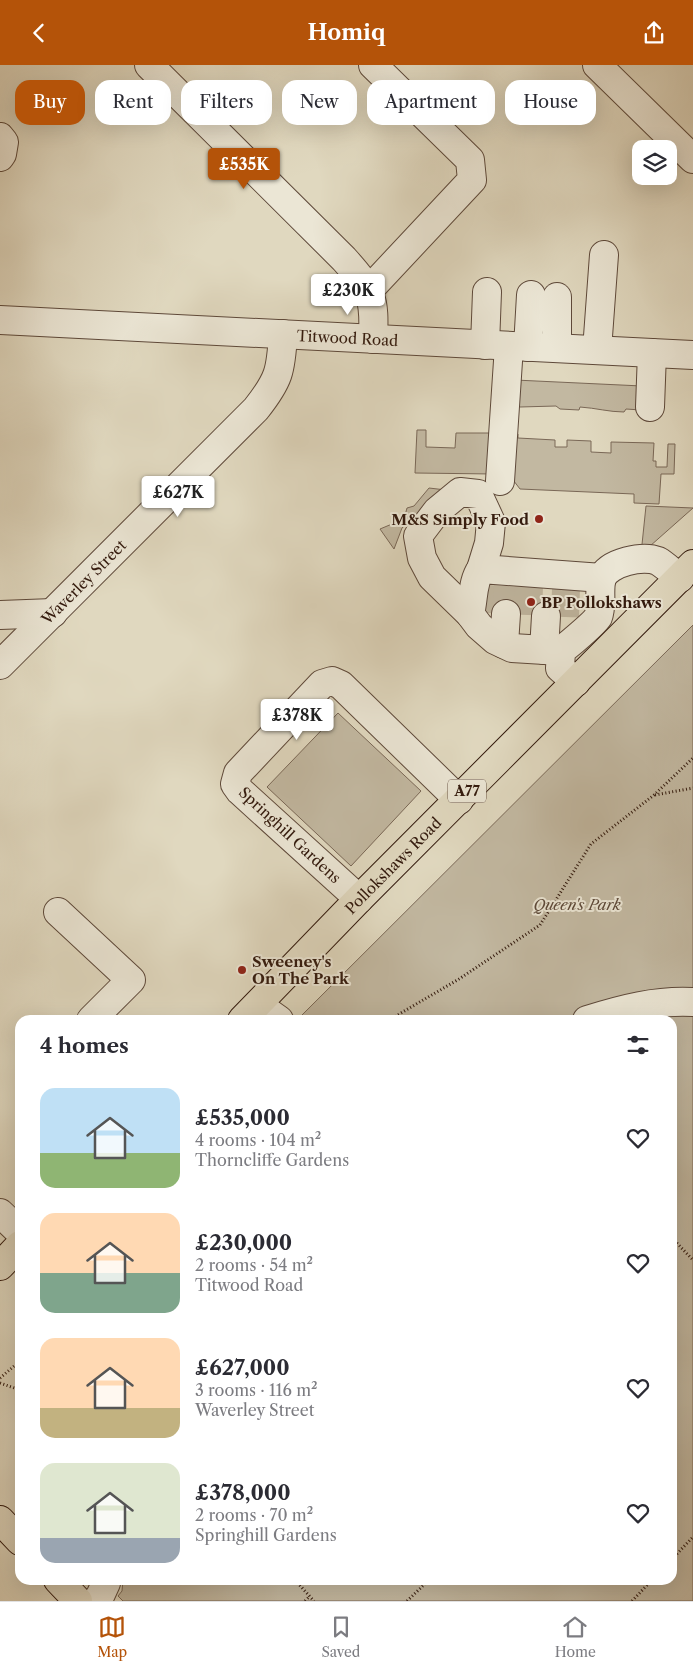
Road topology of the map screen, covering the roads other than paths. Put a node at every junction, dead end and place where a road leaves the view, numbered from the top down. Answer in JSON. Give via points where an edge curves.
{"nodes":[{"id":1,"x":149,"y":65,"type":"edge"},
{"id":2,"x":373,"y":65,"type":"edge"},
{"id":3,"x":597,"y":65,"type":"edge"},
{"id":4,"x":0,"y":137,"type":"edge"},
{"id":5,"x":0,"y":157,"type":"edge"},
{"id":6,"x":693,"y":159,"type":"edge"},
{"id":7,"x":604,"y":255,"type":"dead end"},
{"id":8,"x":369,"y":290,"type":"junction"},
{"id":9,"x":487,"y":292,"type":"dead end"},
{"id":10,"x":0,"y":320,"type":"edge"},
{"id":11,"x":283,"y":335,"type":"junction"},
{"id":12,"x":373,"y":339,"type":"junction"},
{"id":13,"x":507,"y":346,"type":"junction"},
{"id":14,"x":557,"y":348,"type":"junction"},
{"id":15,"x":598,"y":350,"type":"junction"},
{"id":16,"x":652,"y":353,"type":"junction"},
{"id":17,"x":693,"y":355,"type":"edge"},
{"id":18,"x":650,"y":407,"type":"dead end"},
{"id":19,"x":500,"y":481,"type":"dead end"},
{"id":20,"x":686,"y":571,"type":"edge"},
{"id":21,"x":524,"y":578,"type":"junction"},
{"id":22,"x":602,"y":578,"type":"junction"},
{"id":23,"x":53,"y":613,"type":"junction"},
{"id":24,"x":0,"y":615,"type":"edge"},
{"id":25,"x":524,"y":630,"type":"junction"},
{"id":26,"x":0,"y":665,"type":"edge"},
{"id":27,"x":576,"y":682,"type":"junction"},
{"id":28,"x":459,"y":799,"type":"junction"},
{"id":29,"x":359,"y":899,"type":"junction"},
{"id":30,"x":58,"y":912,"type":"dead end"},
{"id":31,"x":693,"y":1002,"type":"edge"},
{"id":32,"x":96,"y":1015,"type":"edge"},
{"id":33,"x":260,"y":1015,"type":"edge"},
{"id":34,"x":606,"y":1015,"type":"edge"},
{"id":35,"x":0,"y":1213,"type":"edge"},
{"id":36,"x":15,"y":1227,"type":"edge"},
{"id":37,"x":15,"y":1250,"type":"edge"},
{"id":38,"x":0,"y":1266,"type":"edge"},
{"id":39,"x":63,"y":1585,"type":"edge"},
{"id":40,"x":78,"y":1601,"type":"edge"}],
"edges":[{"from":1,"to":8,"type":"street","via":[[344,259]]},
{"from":2,"to":8,"type":"street","via":[[470,160],[472,180]]},
{"from":3,"to":6,"type":"street"},
{"from":4,"to":5,"type":"street","via":[[4,142]]},
{"from":7,"to":15,"type":"street"},
{"from":8,"to":12,"type":"street","via":[[374,312]]},
{"from":9,"to":13,"type":"street"},
{"from":10,"to":11,"type":"street","name":"Titwood Road"},
{"from":11,"to":12,"type":"street","name":"Titwood Road"},
{"from":11,"to":23,"type":"street","name":"Waverley Street","via":[[278,375],[256,409]]},
{"from":12,"to":13,"type":"street","name":"Titwood Road"},
{"from":13,"to":14,"type":"street","name":"Titwood Road"},
{"from":13,"to":14,"type":"street","via":[[544,296]]},
{"from":13,"to":19,"type":"street"},
{"from":14,"to":15,"type":"street","name":"Titwood Road"},
{"from":15,"to":16,"type":"street","name":"Titwood Road"},
{"from":16,"to":17,"type":"street","name":"Titwood Road"},
{"from":16,"to":18,"type":"street"},
{"from":20,"to":22,"type":"street","via":[[642,558],[625,561]]},
{"from":20,"to":27,"type":"main road","name":"Pollokshaws Road","number":"A77"},
{"from":21,"to":22,"type":"street"},
{"from":21,"to":25,"type":"street","via":[[475,578],[473,602]]},
{"from":21,"to":25,"type":"street","via":[[489,543],[491,522],[478,494],[460,493],[437,511],[418,537],[422,558],[432,577]]},
{"from":22,"to":25,"type":"street","via":[[598,617]]},
{"from":23,"to":24,"type":"street"},
{"from":23,"to":26,"type":"street","name":"Waverley Street"},
{"from":25,"to":27,"type":"street"},
{"from":27,"to":28,"type":"main road","name":"Pollokshaws Road","number":"A77"},
{"from":28,"to":29,"type":"main road","name":"Pollokshaws Road","number":"A77"},
{"from":28,"to":29,"type":"street","name":"Springhill Gardens","via":[[340,685],[332,681],[322,684],[238,773],[235,784]]},
{"from":29,"to":33,"type":"main road","name":"Pollokshaws Road","number":"A77"},
{"from":30,"to":32,"type":"street","via":[[131,980]]},
{"from":31,"to":34,"type":"street","via":[[639,1006]]},
{"from":35,"to":36,"type":"street"},
{"from":37,"to":38,"type":"main road"},
{"from":39,"to":40,"type":"main road"}]}
